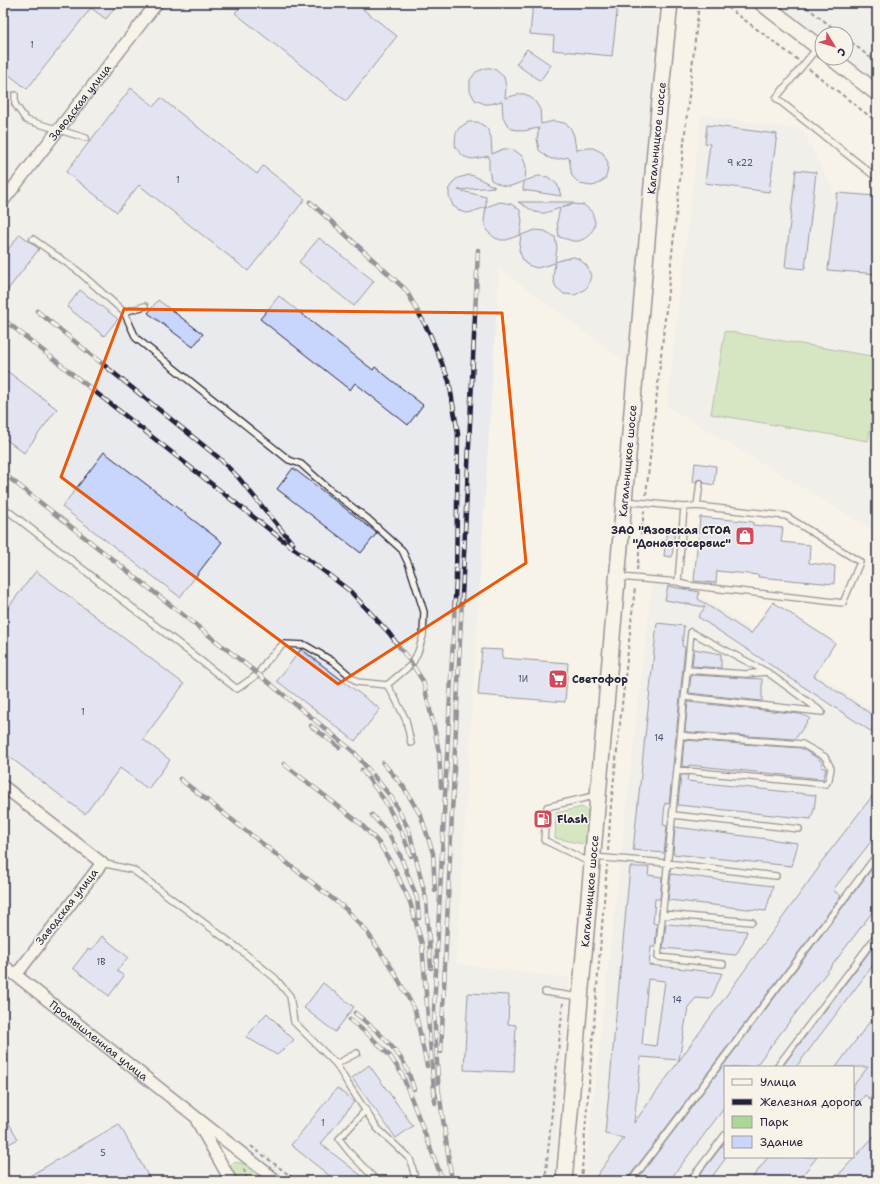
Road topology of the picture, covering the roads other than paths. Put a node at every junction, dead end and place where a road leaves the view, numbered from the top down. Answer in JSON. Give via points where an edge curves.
{"nodes":[{"id":1,"x":157,"y":3,"type":"edge"},
{"id":2,"x":670,"y":3,"type":"edge"},
{"id":3,"x":762,"y":3,"type":"edge"},
{"id":4,"x":814,"y":43,"type":"edge"},
{"id":5,"x":814,"y":55,"type":"edge"},
{"id":6,"x":842,"y":66,"type":"edge"},
{"id":7,"x":877,"y":94,"type":"edge"},
{"id":8,"x":15,"y":95,"type":"dead end"},
{"id":9,"x":59,"y":129,"type":"junction"},
{"id":10,"x":86,"y":138,"type":"dead end"},
{"id":11,"x":877,"y":178,"type":"edge"},
{"id":12,"x":3,"y":201,"type":"edge"},
{"id":13,"x":33,"y":239,"type":"dead end"},
{"id":14,"x":145,"y":306,"type":"dead end"},
{"id":15,"x":124,"y":312,"type":"junction"},
{"id":16,"x":700,"y":483,"type":"dead end"},
{"id":17,"x":624,"y":501,"type":"junction"},
{"id":18,"x":697,"y":506,"type":"junction"},
{"id":19,"x":3,"y":507,"type":"edge"},
{"id":20,"x":684,"y":507,"type":"junction"},
{"id":21,"x":617,"y":577,"type":"junction"},
{"id":22,"x":678,"y":582,"type":"junction"},
{"id":23,"x":687,"y":670,"type":"junction"},
{"id":24,"x":767,"y":672,"type":"junction"},
{"id":25,"x":387,"y":685,"type":"junction"},
{"id":26,"x":685,"y":697,"type":"junction"},
{"id":27,"x":681,"y":735,"type":"junction"},
{"id":28,"x":411,"y":743,"type":"dead end"},
{"id":29,"x":677,"y":770,"type":"junction"},
{"id":30,"x":3,"y":786,"type":"edge"},
{"id":31,"x":598,"y":795,"type":"junction"},
{"id":32,"x":673,"y":814,"type":"junction"},
{"id":33,"x":799,"y":829,"type":"dead end"},
{"id":34,"x":877,"y":855,"type":"edge"},
{"id":35,"x":592,"y":860,"type":"junction"},
{"id":36,"x":102,"y":863,"type":"junction"},
{"id":37,"x":668,"y":863,"type":"junction"},
{"id":38,"x":776,"y":876,"type":"dead end"},
{"id":39,"x":662,"y":914,"type":"junction"},
{"id":40,"x":752,"y":922,"type":"dead end"},
{"id":41,"x":877,"y":936,"type":"edge"},
{"id":42,"x":723,"y":964,"type":"dead end"},
{"id":43,"x":3,"y":965,"type":"edge"},
{"id":44,"x":16,"y":975,"type":"junction"},
{"id":45,"x":545,"y":992,"type":"dead end"},
{"id":46,"x":580,"y":997,"type":"junction"},
{"id":47,"x":356,"y":1053,"type":"dead end"},
{"id":48,"x":336,"y":1064,"type":"junction"},
{"id":49,"x":778,"y":1066,"type":"edge"},
{"id":50,"x":366,"y":1110,"type":"junction"},
{"id":51,"x":194,"y":1116,"type":"junction"},
{"id":52,"x":724,"y":1136,"type":"edge"},
{"id":53,"x":231,"y":1181,"type":"edge"},
{"id":54,"x":277,"y":1181,"type":"edge"},
{"id":55,"x":377,"y":1181,"type":"edge"},
{"id":56,"x":416,"y":1181,"type":"edge"},
{"id":57,"x":564,"y":1181,"type":"edge"},
{"id":58,"x":631,"y":1181,"type":"edge"},
{"id":59,"x":690,"y":1181,"type":"edge"}],
"edges":[{"from":1,"to":9,"type":"street","name":"Заводская улица"},
{"from":2,"to":17,"type":"main road","name":"Кагальницкое шоссе"},
{"from":3,"to":4,"type":"main road"},
{"from":5,"to":11,"type":"lane","via":[[776,98]]},
{"from":6,"to":7,"type":"main road"},
{"from":8,"to":9,"type":"lane","via":[[15,104],[26,120]]},
{"from":9,"to":10,"type":"lane"},
{"from":9,"to":12,"type":"street","name":"Заводская улица"},
{"from":13,"to":15,"type":"lane","via":[[78,271]]},
{"from":14,"to":15,"type":"lane"},
{"from":15,"to":25,"type":"lane","via":[[136,338],[289,460],[301,464],[402,550],[424,612],[423,636],[412,664]]},
{"from":16,"to":18,"type":"lane"},
{"from":17,"to":20,"type":"lane"},
{"from":17,"to":21,"type":"main road","name":"Кагальницкое шоссе"},
{"from":18,"to":20,"type":"lane"},
{"from":18,"to":22,"type":"lane","via":[[786,516],[860,562],[842,603],[693,586]]},
{"from":19,"to":25,"type":"lane","via":[[237,690],[258,674],[283,644],[305,645],[334,662],[357,682]]},
{"from":20,"to":22,"type":"lane"},
{"from":21,"to":22,"type":"lane"},
{"from":21,"to":31,"type":"main road","name":"Кагальницкое шоссе"},
{"from":23,"to":24,"type":"lane","via":[[746,674]]},
{"from":23,"to":24,"type":"lane","via":[[691,632]]},
{"from":23,"to":26,"type":"lane"},
{"from":24,"to":26,"type":"lane","via":[[822,712]]},
{"from":25,"to":28,"type":"lane","via":[[406,720]]},
{"from":26,"to":27,"type":"lane"},
{"from":27,"to":29,"type":"lane"},
{"from":27,"to":29,"type":"lane","via":[[802,744],[825,757],[831,768],[826,784]]},
{"from":29,"to":32,"type":"lane"},
{"from":30,"to":36,"type":"street","name":"Заводская улица"},
{"from":31,"to":35,"type":"main road","name":"Кагальницкое шоссе"},
{"from":31,"to":35,"type":"lane","via":[[547,807],[544,840]]},
{"from":32,"to":33,"type":"lane"},
{"from":32,"to":37,"type":"lane"},
{"from":34,"to":58,"type":"lane"},
{"from":35,"to":37,"type":"lane","via":[[608,858]]},
{"from":35,"to":46,"type":"main road","name":"Кагальницкое шоссе"},
{"from":36,"to":44,"type":"street","name":"Заводская улица"},
{"from":36,"to":48,"type":"lane","via":[[134,870],[275,978],[290,996],[294,1022]]},
{"from":37,"to":38,"type":"lane"},
{"from":37,"to":39,"type":"lane"},
{"from":39,"to":40,"type":"lane"},
{"from":39,"to":42,"type":"lane","via":[[658,957]]},
{"from":41,"to":49,"type":"lane"},
{"from":43,"to":44,"type":"street","name":"Промышленная улица"},
{"from":44,"to":51,"type":"street","name":"Промышленная улица"},
{"from":45,"to":46,"type":"lane"},
{"from":46,"to":57,"type":"main road","name":"Кагальницкое шоссе"},
{"from":47,"to":48,"type":"lane"},
{"from":48,"to":50,"type":"lane"},
{"from":50,"to":55,"type":"lane","via":[[340,1139]]},
{"from":50,"to":56,"type":"lane","via":[[377,1128],[410,1159]]},
{"from":51,"to":53,"type":"street","name":"Промышленная улица"},
{"from":51,"to":54,"type":"street","name":"Промышленная улица"},
{"from":52,"to":59,"type":"lane"}]}
